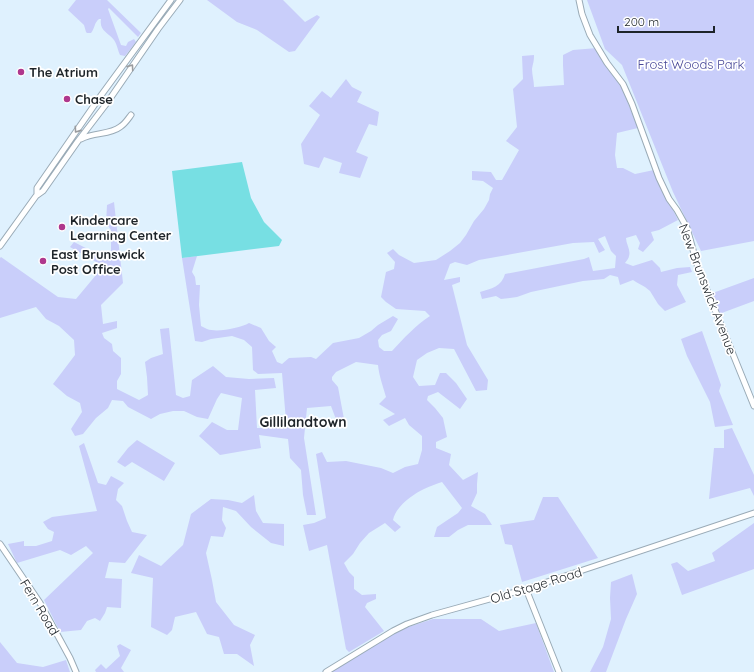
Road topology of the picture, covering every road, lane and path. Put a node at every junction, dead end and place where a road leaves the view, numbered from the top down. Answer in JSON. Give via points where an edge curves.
{"nodes":[{"id":1,"x":170,"y":0,"type":"edge"},
{"id":2,"x":180,"y":0,"type":"edge"},
{"id":3,"x":579,"y":0,"type":"edge"},
{"id":4,"x":131,"y":115,"type":"dead end"},
{"id":5,"x":78,"y":140,"type":"junction"},
{"id":6,"x":37,"y":195,"type":"junction"},
{"id":7,"x":0,"y":246,"type":"edge"},
{"id":8,"x":754,"y":406,"type":"edge"},
{"id":9,"x":754,"y":512,"type":"edge"},
{"id":10,"x":0,"y":544,"type":"edge"},
{"id":11,"x":526,"y":589,"type":"junction"},
{"id":12,"x":76,"y":672,"type":"edge"},
{"id":13,"x":326,"y":672,"type":"edge"},
{"id":14,"x":559,"y":672,"type":"edge"}],
"edges":[{"from":1,"to":6,"type":"main road","one_way":true,"via":[[45,176],[37,188]]},
{"from":5,"to":2,"type":"main road","one_way":true},
{"from":3,"to":8,"type":"main road","name":"New Brunswick Avenue","via":[[590,35],[623,84],[659,178],[686,228],[698,268]]},
{"from":4,"to":5,"type":"main road","via":[[120,128]]},
{"from":5,"to":6,"type":"main road"},
{"from":6,"to":7,"type":"main road"},
{"from":9,"to":11,"type":"main road","name":"Old Stage Road"},
{"from":10,"to":12,"type":"main road","name":"Fern Road","via":[[40,603]]},
{"from":11,"to":13,"type":"main road","name":"Old Stage Road","via":[[407,624]]},
{"from":11,"to":14,"type":"main road"}]}
